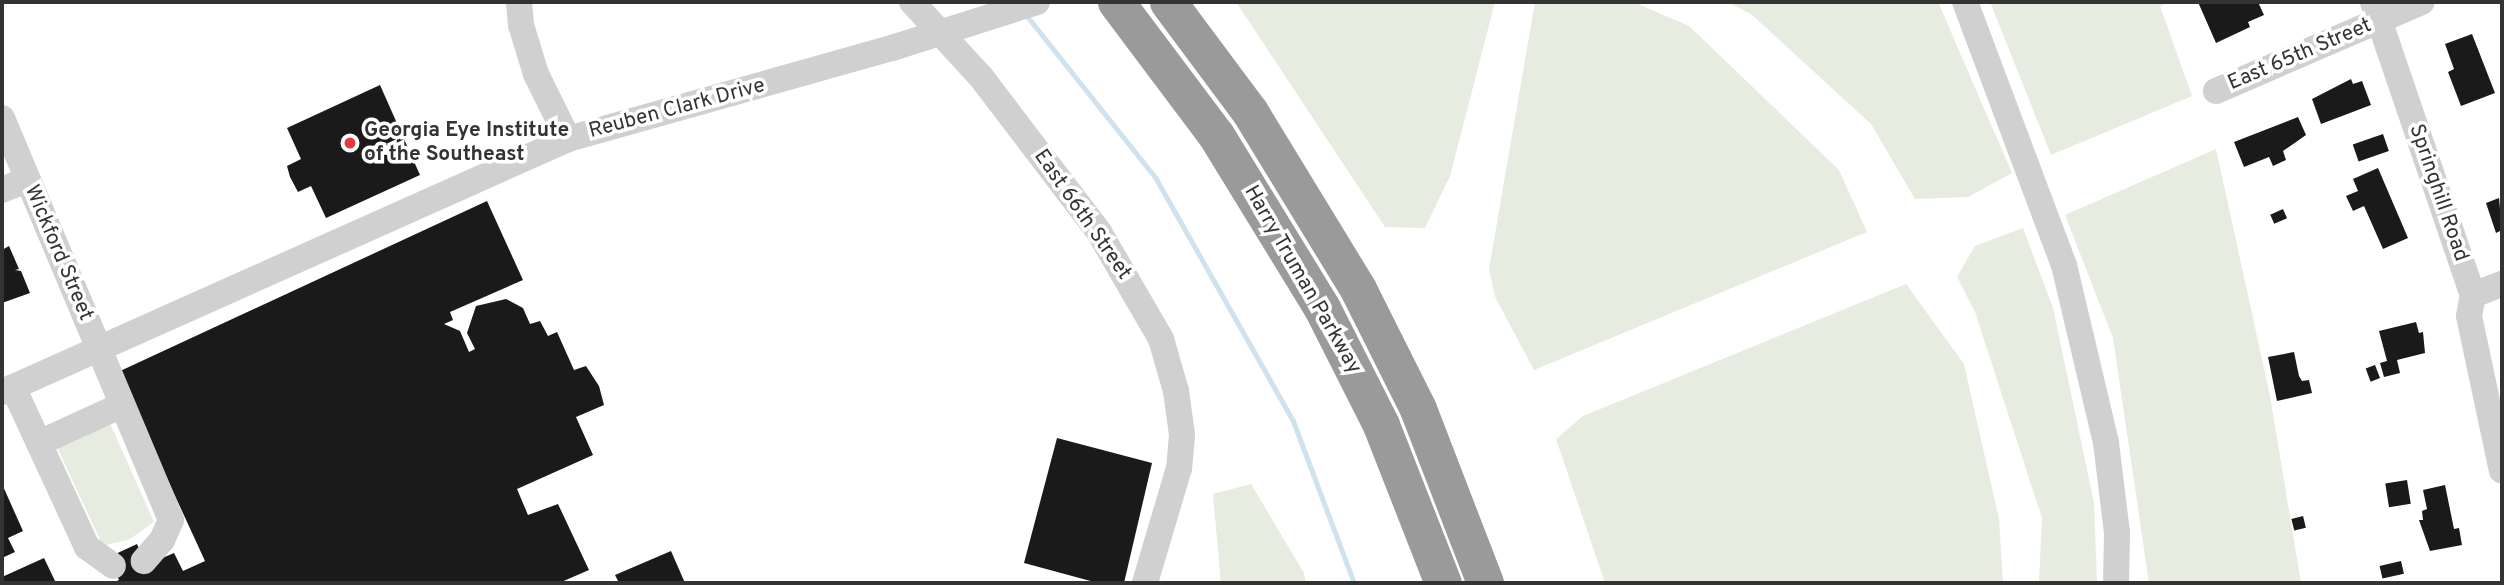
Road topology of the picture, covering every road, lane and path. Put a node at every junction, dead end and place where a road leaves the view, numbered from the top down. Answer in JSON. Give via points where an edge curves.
{"nodes":[{"id":1,"x":519,"y":2,"type":"edge"},
{"id":2,"x":912,"y":2,"type":"edge"},
{"id":3,"x":1037,"y":2,"type":"edge"},
{"id":4,"x":1116,"y":2,"type":"edge"},
{"id":5,"x":1168,"y":2,"type":"edge"},
{"id":6,"x":1965,"y":2,"type":"edge"},
{"id":7,"x":2423,"y":2,"type":"edge"},
{"id":8,"x":2377,"y":11,"type":"edge"},
{"id":9,"x":2216,"y":91,"type":"dead end"},
{"id":10,"x":2,"y":118,"type":"edge"},
{"id":11,"x":568,"y":139,"type":"junction"},
{"id":12,"x":27,"y":180,"type":"junction"},
{"id":13,"x":2,"y":190,"type":"edge"},
{"id":14,"x":2502,"y":284,"type":"edge"},
{"id":15,"x":2473,"y":295,"type":"junction"},
{"id":16,"x":97,"y":349,"type":"junction"},
{"id":17,"x":7,"y":390,"type":"edge"},
{"id":18,"x":2493,"y":396,"type":"edge"},
{"id":19,"x":122,"y":405,"type":"junction"},
{"id":20,"x":39,"y":443,"type":"junction"},
{"id":21,"x":2502,"y":471,"type":"edge"},
{"id":22,"x":144,"y":561,"type":"dead end"},
{"id":23,"x":113,"y":566,"type":"dead end"},
{"id":24,"x":1145,"y":583,"type":"edge"},
{"id":25,"x":1443,"y":583,"type":"edge"},
{"id":26,"x":1486,"y":583,"type":"edge"},
{"id":27,"x":2116,"y":583,"type":"edge"}],
"edges":[{"from":1,"to":11,"type":"street","via":[[536,74]]},
{"from":2,"to":24,"type":"street","name":"East 66th Street","via":[[981,77],[1100,232],[1161,339],[1176,391],[1182,435],[1179,468]]},
{"from":3,"to":11,"type":"street","name":"Reuben Clark Drive"},
{"from":4,"to":25,"type":"highway","name":"Harry Truman Parkway","via":[[1216,135],[1322,308],[1381,425]]},
{"from":5,"to":26,"type":"highway","name":"Harry Truman Parkway","via":[[1250,112],[1357,289],[1418,409]]},
{"from":6,"to":27,"type":"street","via":[[2064,265],[2106,443],[2117,533]]},
{"from":7,"to":8,"type":"street","name":"East 65th Street"},
{"from":8,"to":9,"type":"street","name":"East 65th Street"},
{"from":8,"to":15,"type":"street","name":"Springhill Road"},
{"from":10,"to":12,"type":"street","name":"Wickford Street"},
{"from":11,"to":16,"type":"street","name":"Reuben Clark Drive"},
{"from":12,"to":13,"type":"street"},
{"from":12,"to":16,"type":"street","name":"Wickford Street"},
{"from":14,"to":15,"type":"street"},
{"from":15,"to":18,"type":"street","name":"Springhill Road","via":[[2469,316]]},
{"from":16,"to":17,"type":"street","name":"Reuben Clark Drive"},
{"from":16,"to":19,"type":"street"},
{"from":17,"to":20,"type":"street","name":"Reuben Clark Drive"},
{"from":18,"to":21,"type":"street","name":"Springhill Road"},
{"from":19,"to":20,"type":"street"},
{"from":19,"to":22,"type":"street","via":[[171,520]]},
{"from":20,"to":23,"type":"street","name":"Reuben Clark Drive","via":[[87,547]]}]}
